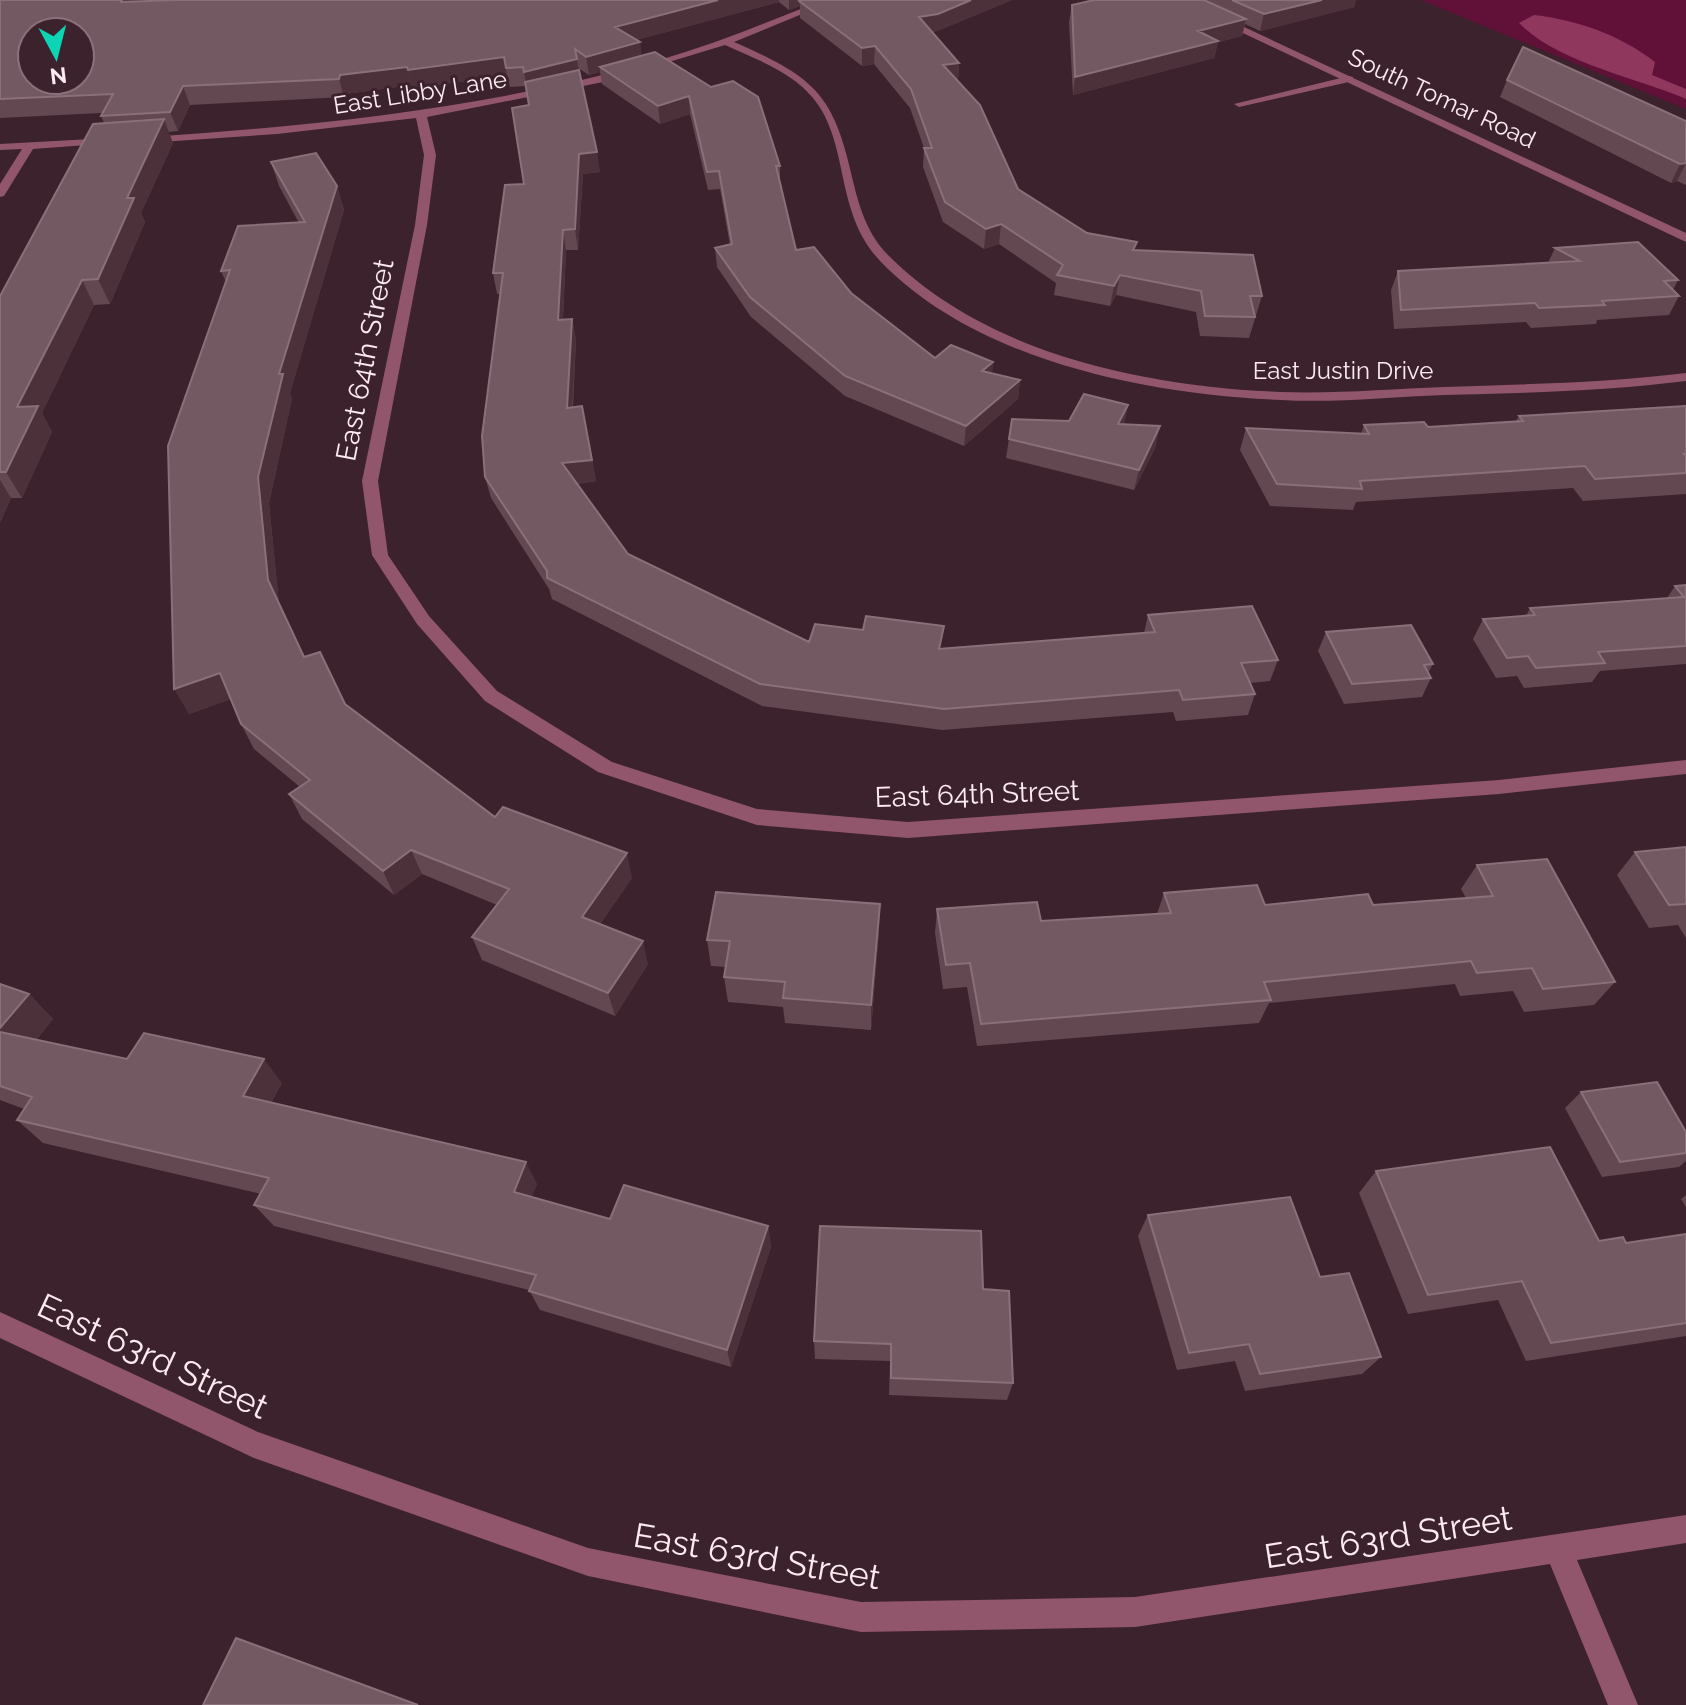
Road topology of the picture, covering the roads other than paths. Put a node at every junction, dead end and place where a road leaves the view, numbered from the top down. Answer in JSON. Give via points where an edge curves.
{"nodes":[{"id":1,"x":831,"y":0,"type":"edge"},
{"id":2,"x":1178,"y":0,"type":"edge"},
{"id":3,"x":726,"y":42,"type":"junction"},
{"id":4,"x":1349,"y":79,"type":"junction"},
{"id":5,"x":1239,"y":104,"type":"dead end"},
{"id":6,"x":421,"y":115,"type":"junction"},
{"id":7,"x":140,"y":140,"type":"edge"},
{"id":8,"x":124,"y":141,"type":"edge"},
{"id":9,"x":30,"y":145,"type":"junction"},
{"id":10,"x":0,"y":147,"type":"edge"},
{"id":11,"x":0,"y":193,"type":"edge"},
{"id":12,"x":1686,"y":238,"type":"edge"},
{"id":13,"x":1686,"y":377,"type":"edge"},
{"id":14,"x":1686,"y":767,"type":"edge"},
{"id":15,"x":0,"y":1325,"type":"edge"},
{"id":16,"x":1686,"y":1529,"type":"edge"},
{"id":17,"x":1558,"y":1548,"type":"junction"},
{"id":18,"x":1623,"y":1705,"type":"edge"}],
"edges":[{"from":1,"to":3,"type":"street","name":"East Libby Lane"},
{"from":2,"to":4,"type":"street","name":"South Tomar Road"},
{"from":3,"to":6,"type":"street","name":"East Libby Lane","via":[[581,84]]},
{"from":3,"to":13,"type":"street","name":"East Justin Drive","via":[[803,83],[825,107],[867,239],[897,271],[1002,338],[1152,384],[1281,396]]},
{"from":4,"to":5,"type":"street"},
{"from":4,"to":12,"type":"street","name":"South Tomar Road"},
{"from":6,"to":7,"type":"street","name":"East Libby Lane"},
{"from":6,"to":14,"type":"street","name":"East 64th Street","via":[[430,155],[421,225],[370,481],[380,555],[423,620],[491,696],[605,767],[757,817],[908,830],[1499,787]]},
{"from":8,"to":9,"type":"street"},
{"from":9,"to":10,"type":"street"},
{"from":9,"to":11,"type":"street"},
{"from":15,"to":17,"type":"street","name":"East 63rd Street","via":[[254,1444],[588,1562],[861,1617],[1135,1612]]},
{"from":16,"to":17,"type":"street","name":"East 63rd Street"},
{"from":17,"to":18,"type":"street"}]}
